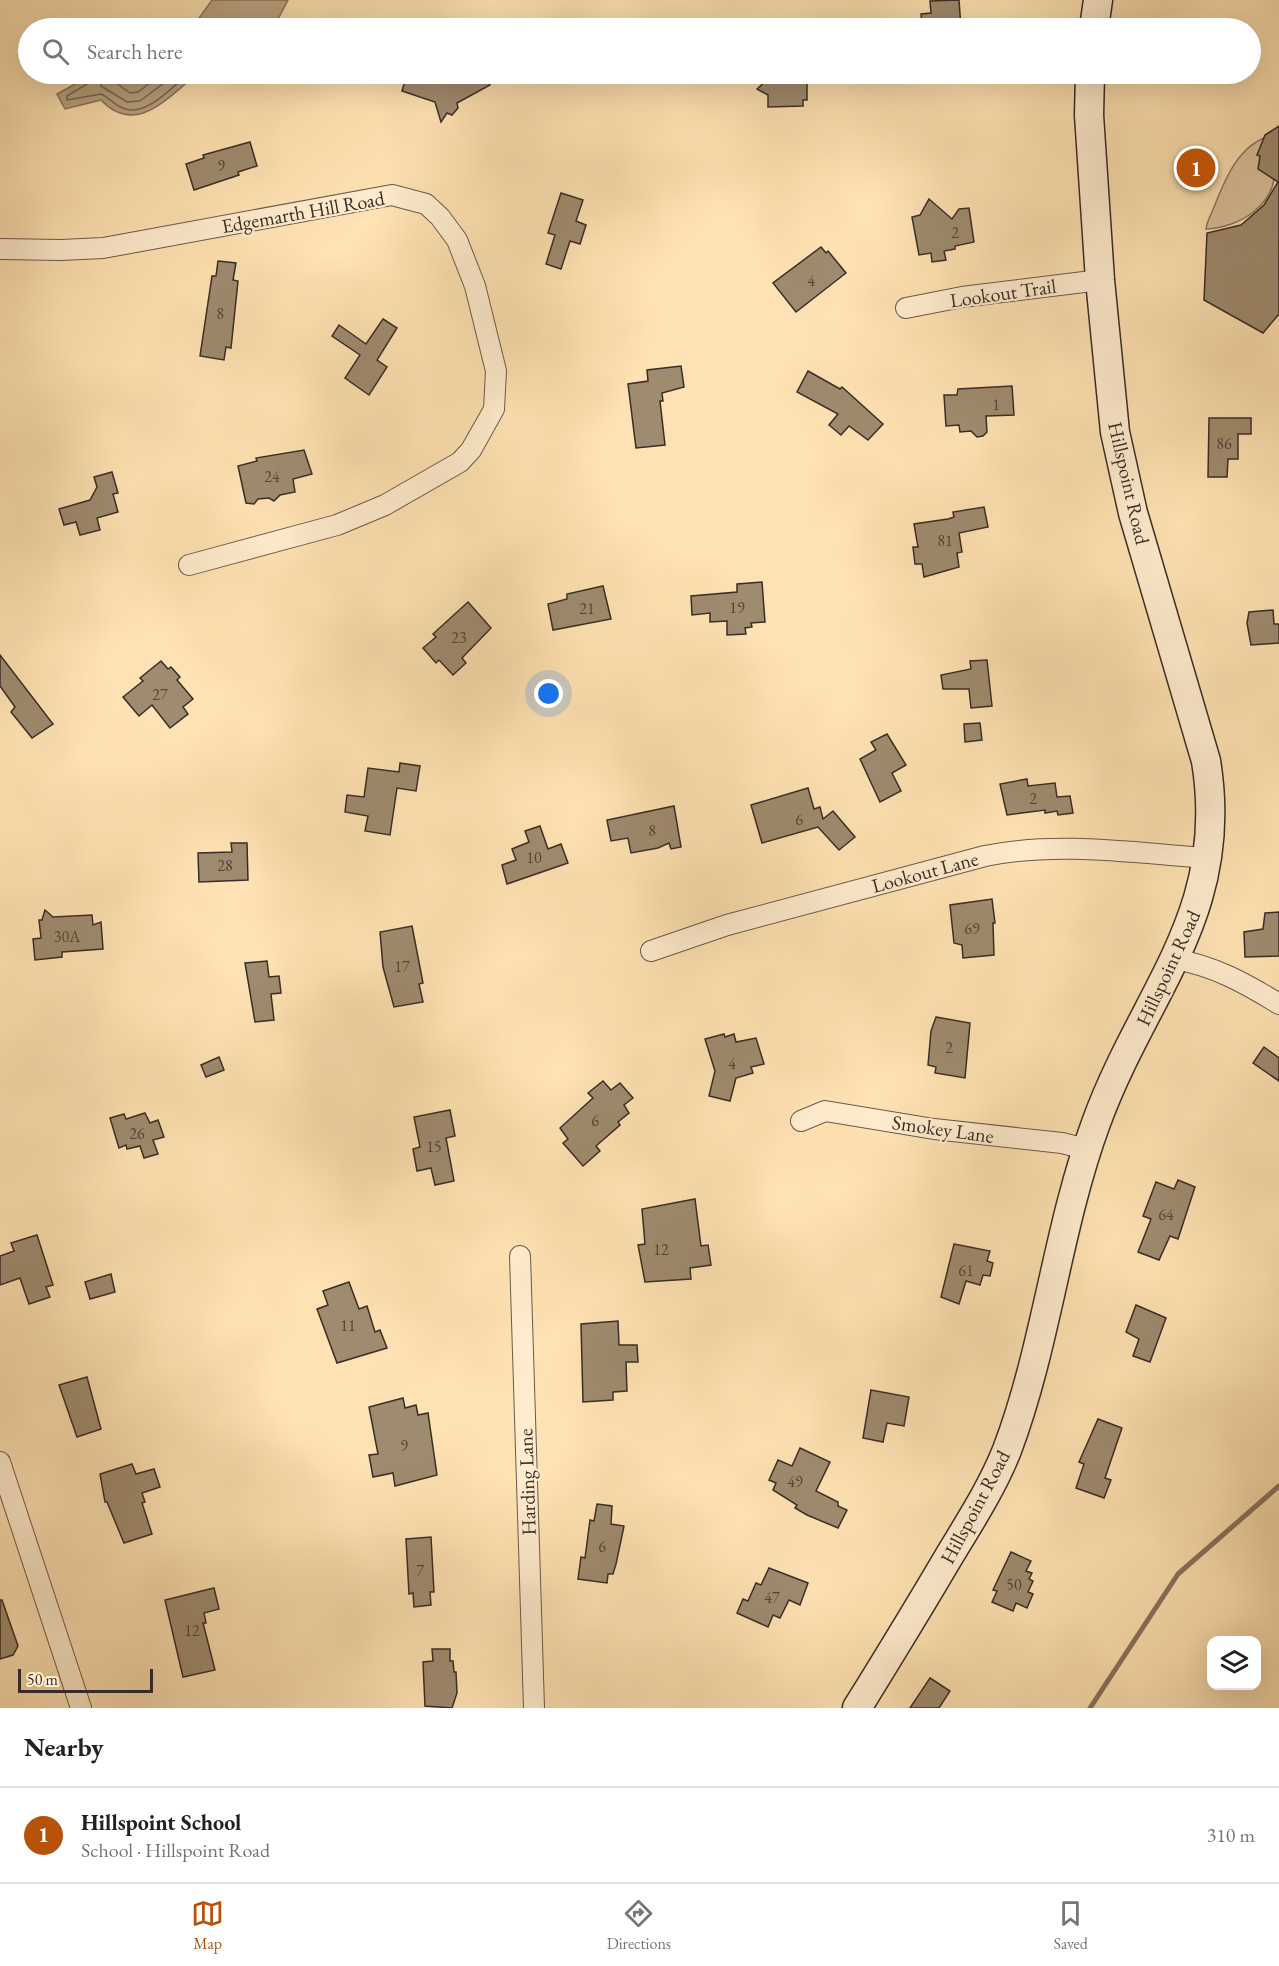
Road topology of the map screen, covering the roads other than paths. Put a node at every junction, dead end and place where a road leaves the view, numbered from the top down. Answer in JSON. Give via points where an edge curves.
{"nodes":[{"id":1,"x":1098,"y":0,"type":"edge"},
{"id":2,"x":1095,"y":18,"type":"edge"},
{"id":3,"x":1090,"y":84,"type":"edge"},
{"id":4,"x":0,"y":249,"type":"edge"},
{"id":5,"x":1100,"y":280,"type":"junction"},
{"id":6,"x":906,"y":308,"type":"dead end"},
{"id":7,"x":189,"y":565,"type":"dead end"},
{"id":8,"x":1208,"y":858,"type":"junction"},
{"id":9,"x":651,"y":951,"type":"dead end"},
{"id":10,"x":1175,"y":959,"type":"junction"},
{"id":11,"x":1279,"y":1004,"type":"edge"},
{"id":12,"x":801,"y":1121,"type":"dead end"},
{"id":13,"x":1086,"y":1149,"type":"junction"},
{"id":14,"x":520,"y":1256,"type":"dead end"},
{"id":15,"x":0,"y":1462,"type":"edge"},
{"id":16,"x":81,"y":1708,"type":"edge"},
{"id":17,"x":534,"y":1708,"type":"edge"},
{"id":18,"x":857,"y":1708,"type":"edge"}],
"edges":[{"from":1,"to":2,"type":"street"},
{"from":3,"to":5,"type":"street","name":"Hillspoint Road"},
{"from":4,"to":7,"type":"street","name":"Edgemarth Hill Road","via":[[103,248],[392,195],[426,204],[457,240],[475,286],[496,371],[494,409],[471,450],[460,462],[385,505],[337,525]]},
{"from":5,"to":6,"type":"street","name":"Lookout Trail"},
{"from":5,"to":8,"type":"street","name":"Hillspoint Road","via":[[1110,400],[1132,513],[1206,761],[1211,795]]},
{"from":8,"to":9,"type":"street","name":"Lookout Lane","via":[[1021,849],[728,925]]},
{"from":8,"to":10,"type":"street","name":"Hillspoint Road","via":[[1196,910]]},
{"from":10,"to":11,"type":"street","via":[[1223,972]]},
{"from":10,"to":13,"type":"street","name":"Hillspoint Road","via":[[1106,1097]]},
{"from":12,"to":13,"type":"street","name":"Smokey Lane","via":[[825,1111]]},
{"from":13,"to":18,"type":"street","name":"Hillspoint Road","via":[[1026,1391],[1006,1451],[976,1511]]},
{"from":14,"to":17,"type":"street","name":"Harding Lane"},
{"from":15,"to":16,"type":"street"}]}
